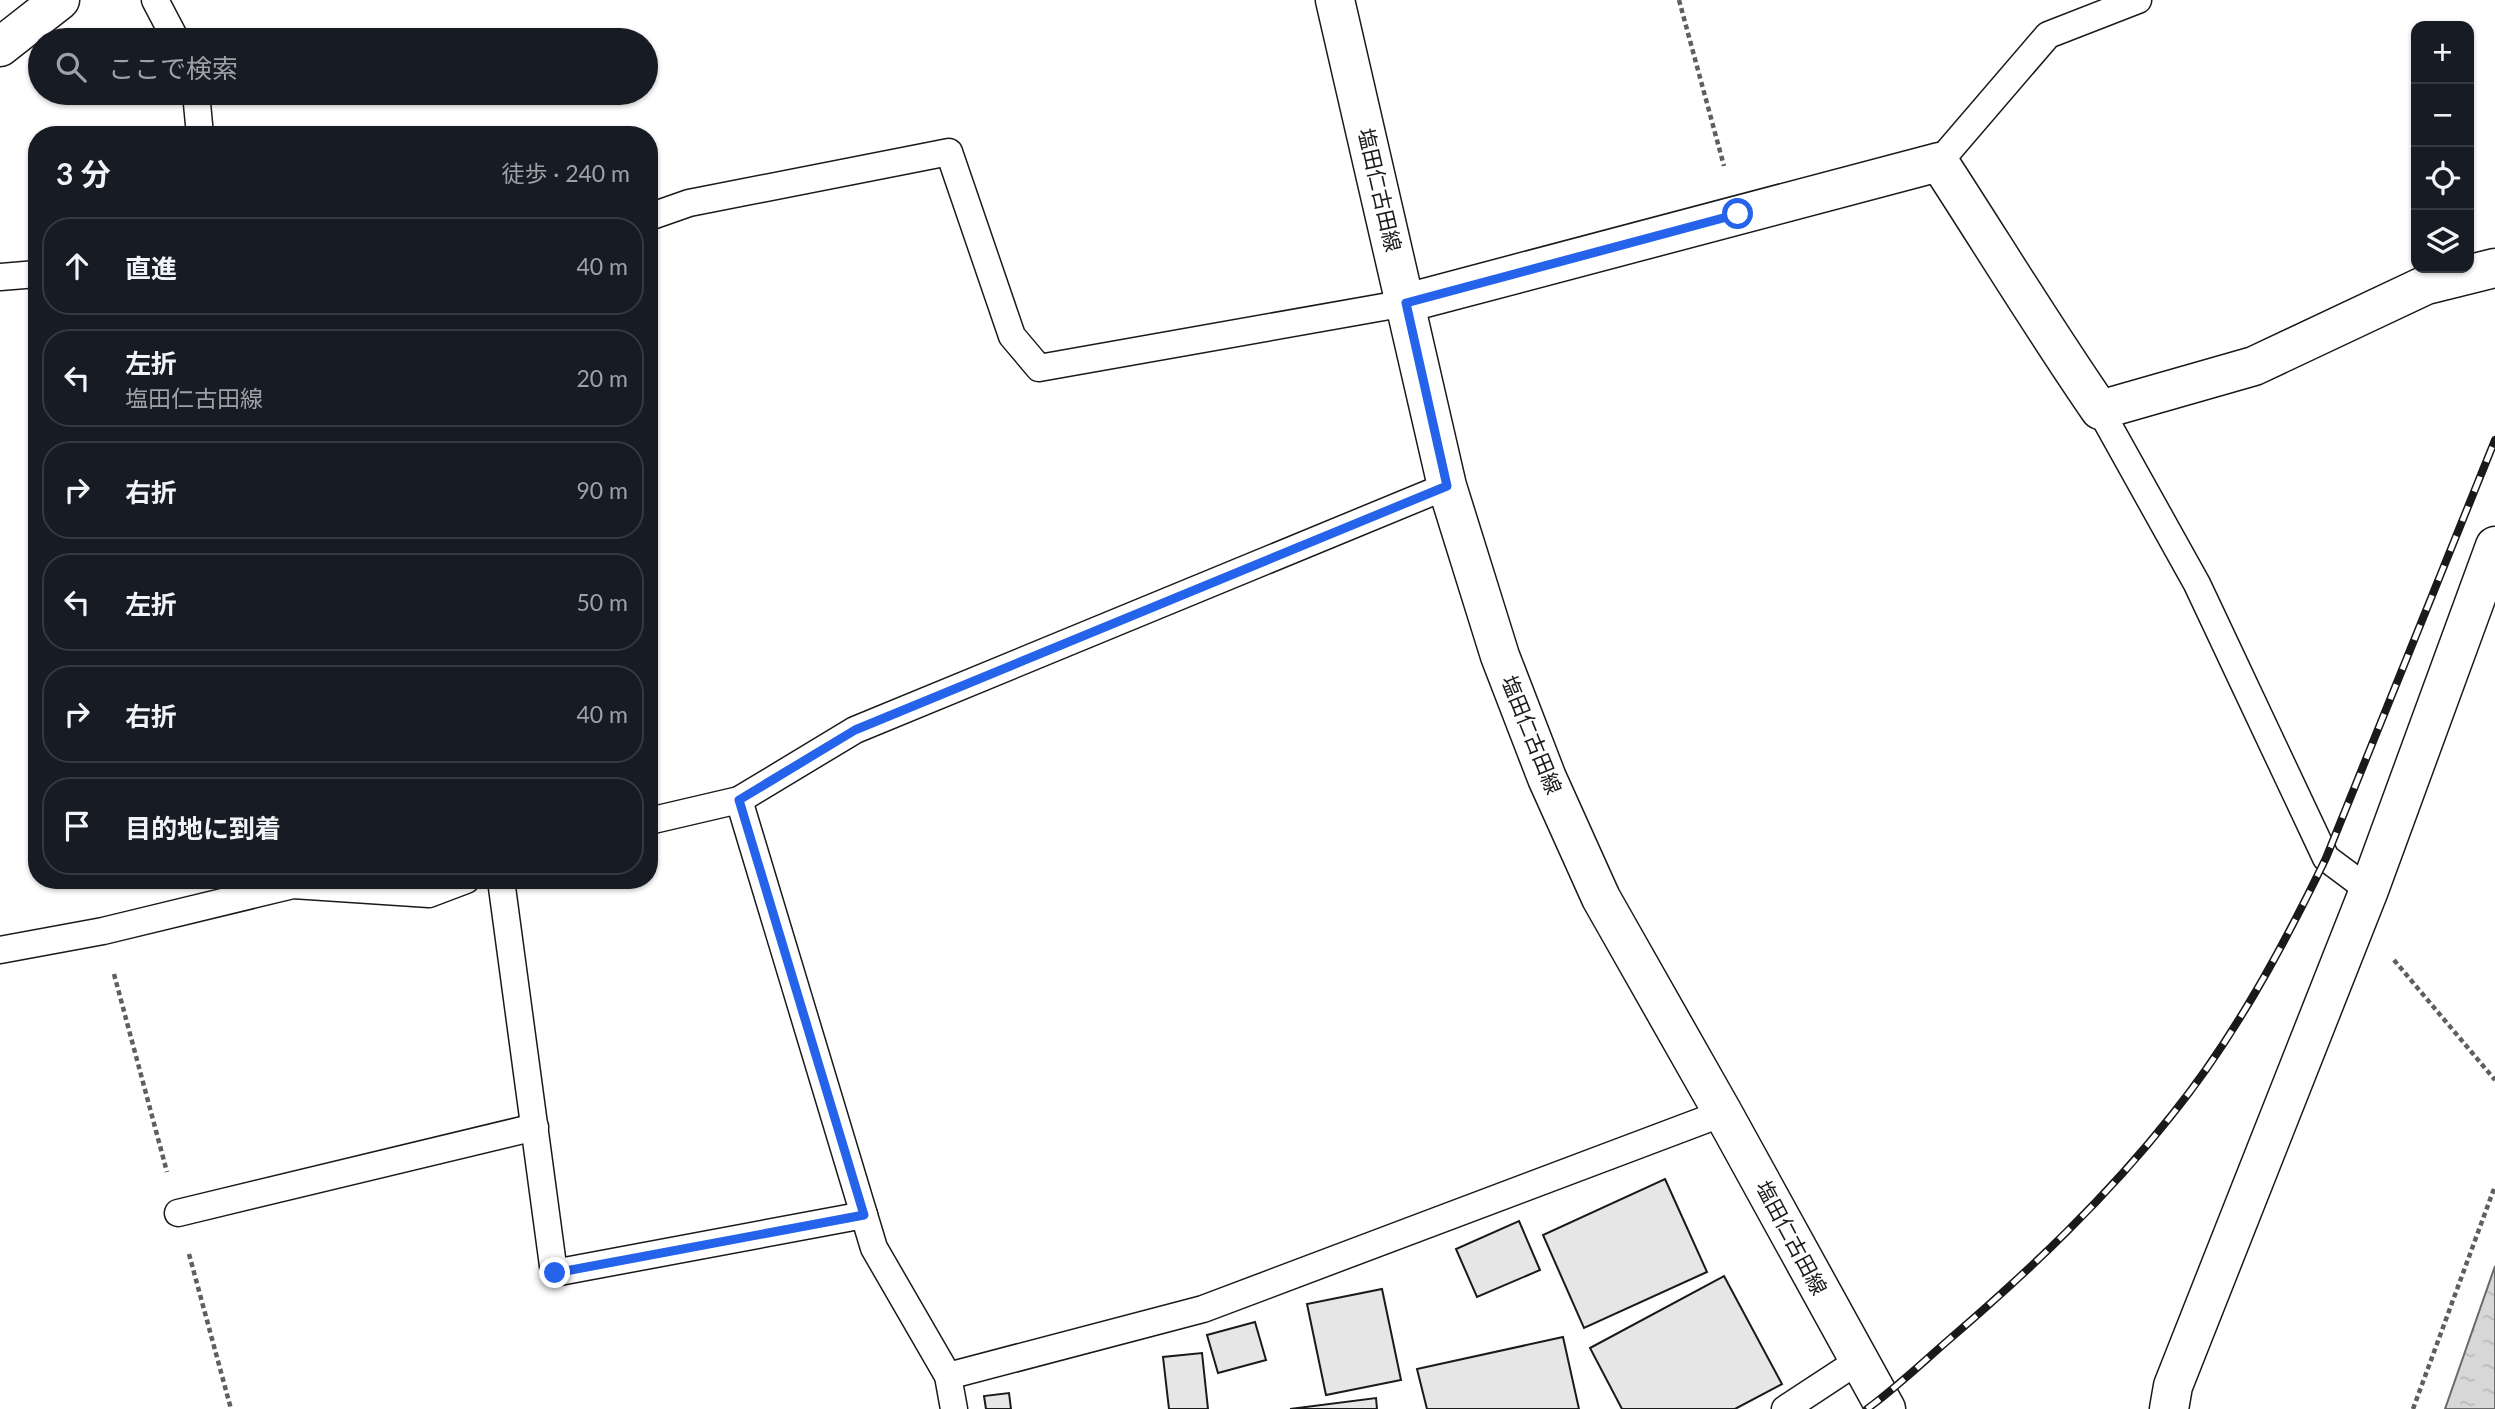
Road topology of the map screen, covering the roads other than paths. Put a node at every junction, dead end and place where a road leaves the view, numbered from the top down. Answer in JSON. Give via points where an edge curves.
{"nodes":[{"id":1,"x":60,"y":0,"type":"edge"},
{"id":2,"x":155,"y":0,"type":"edge"},
{"id":3,"x":1335,"y":0,"type":"edge"},
{"id":4,"x":2138,"y":0,"type":"edge"},
{"id":5,"x":170,"y":28,"type":"edge"},
{"id":6,"x":0,"y":47,"type":"edge"},
{"id":7,"x":197,"y":105,"type":"edge"},
{"id":8,"x":199,"y":126,"type":"edge"},
{"id":9,"x":1939,"y":162,"type":"junction"},
{"id":10,"x":658,"y":214,"type":"edge"},
{"id":11,"x":2495,"y":268,"type":"edge"},
{"id":12,"x":28,"y":274,"type":"edge"},
{"id":13,"x":0,"y":276,"type":"edge"},
{"id":14,"x":1406,"y":303,"type":"junction"},
{"id":15,"x":2100,"y":410,"type":"junction"},
{"id":16,"x":1447,"y":486,"type":"junction"},
{"id":17,"x":2495,"y":546,"type":"edge"},
{"id":18,"x":739,"y":800,"type":"junction"},
{"id":19,"x":658,"y":819,"type":"edge"},
{"id":20,"x":276,"y":889,"type":"edge"},
{"id":21,"x":353,"y":889,"type":"edge"},
{"id":22,"x":442,"y":889,"type":"edge"},
{"id":23,"x":502,"y":889,"type":"edge"},
{"id":24,"x":2364,"y":904,"type":"junction"},
{"id":25,"x":0,"y":950,"type":"edge"},
{"id":26,"x":1723,"y":1113,"type":"junction"},
{"id":27,"x":536,"y":1127,"type":"junction"},
{"id":28,"x":178,"y":1213,"type":"dead end"},
{"id":29,"x":864,"y":1215,"type":"junction"},
{"id":30,"x":1858,"y":1361,"type":"junction"},
{"id":31,"x":947,"y":1376,"type":"junction"},
{"id":32,"x":954,"y":1409,"type":"edge"},
{"id":33,"x":1785,"y":1409,"type":"edge"},
{"id":34,"x":1886,"y":1409,"type":"edge"},
{"id":35,"x":2169,"y":1409,"type":"edge"}],
"edges":[{"from":1,"to":6,"type":"street"},
{"from":2,"to":5,"type":"lane"},
{"from":3,"to":14,"type":"street","name":"塩田仁古田線"},
{"from":4,"to":9,"type":"lane","via":[[2048,35]]},
{"from":7,"to":8,"type":"lane"},
{"from":9,"to":14,"type":"street"},
{"from":9,"to":15,"type":"street"},
{"from":10,"to":14,"type":"lane","via":[[689,203],[949,152],[1012,336],[1039,369]]},
{"from":11,"to":15,"type":"street","via":[[2426,285],[2254,366]]},
{"from":12,"to":13,"type":"lane"},
{"from":14,"to":16,"type":"street","name":"塩田仁古田線"},
{"from":15,"to":24,"type":"lane","via":[[2197,584],[2326,858]]},
{"from":16,"to":18,"type":"lane","via":[[855,730]]},
{"from":16,"to":26,"type":"street","name":"塩田仁古田線","via":[[1500,656],[1547,778],[1601,898]]},
{"from":17,"to":24,"type":"street"},
{"from":18,"to":19,"type":"lane"},
{"from":18,"to":29,"type":"lane"},
{"from":20,"to":25,"type":"lane","via":[[103,931]]},
{"from":21,"to":22,"type":"lane","via":[[429,894]]},
{"from":23,"to":27,"type":"lane"},
{"from":24,"to":35,"type":"street","via":[[2173,1386]]},
{"from":26,"to":30,"type":"street","name":"塩田仁古田線"},
{"from":26,"to":31,"type":"lane","via":[[1203,1309]]},
{"from":27,"to":28,"type":"lane"},
{"from":27,"to":29,"type":"lane","via":[[555,1273]]},
{"from":29,"to":31,"type":"lane","via":[[874,1248]]},
{"from":30,"to":33,"type":"lane"},
{"from":30,"to":34,"type":"street","name":"塩田仁古田線"},
{"from":31,"to":32,"type":"lane"}]}
